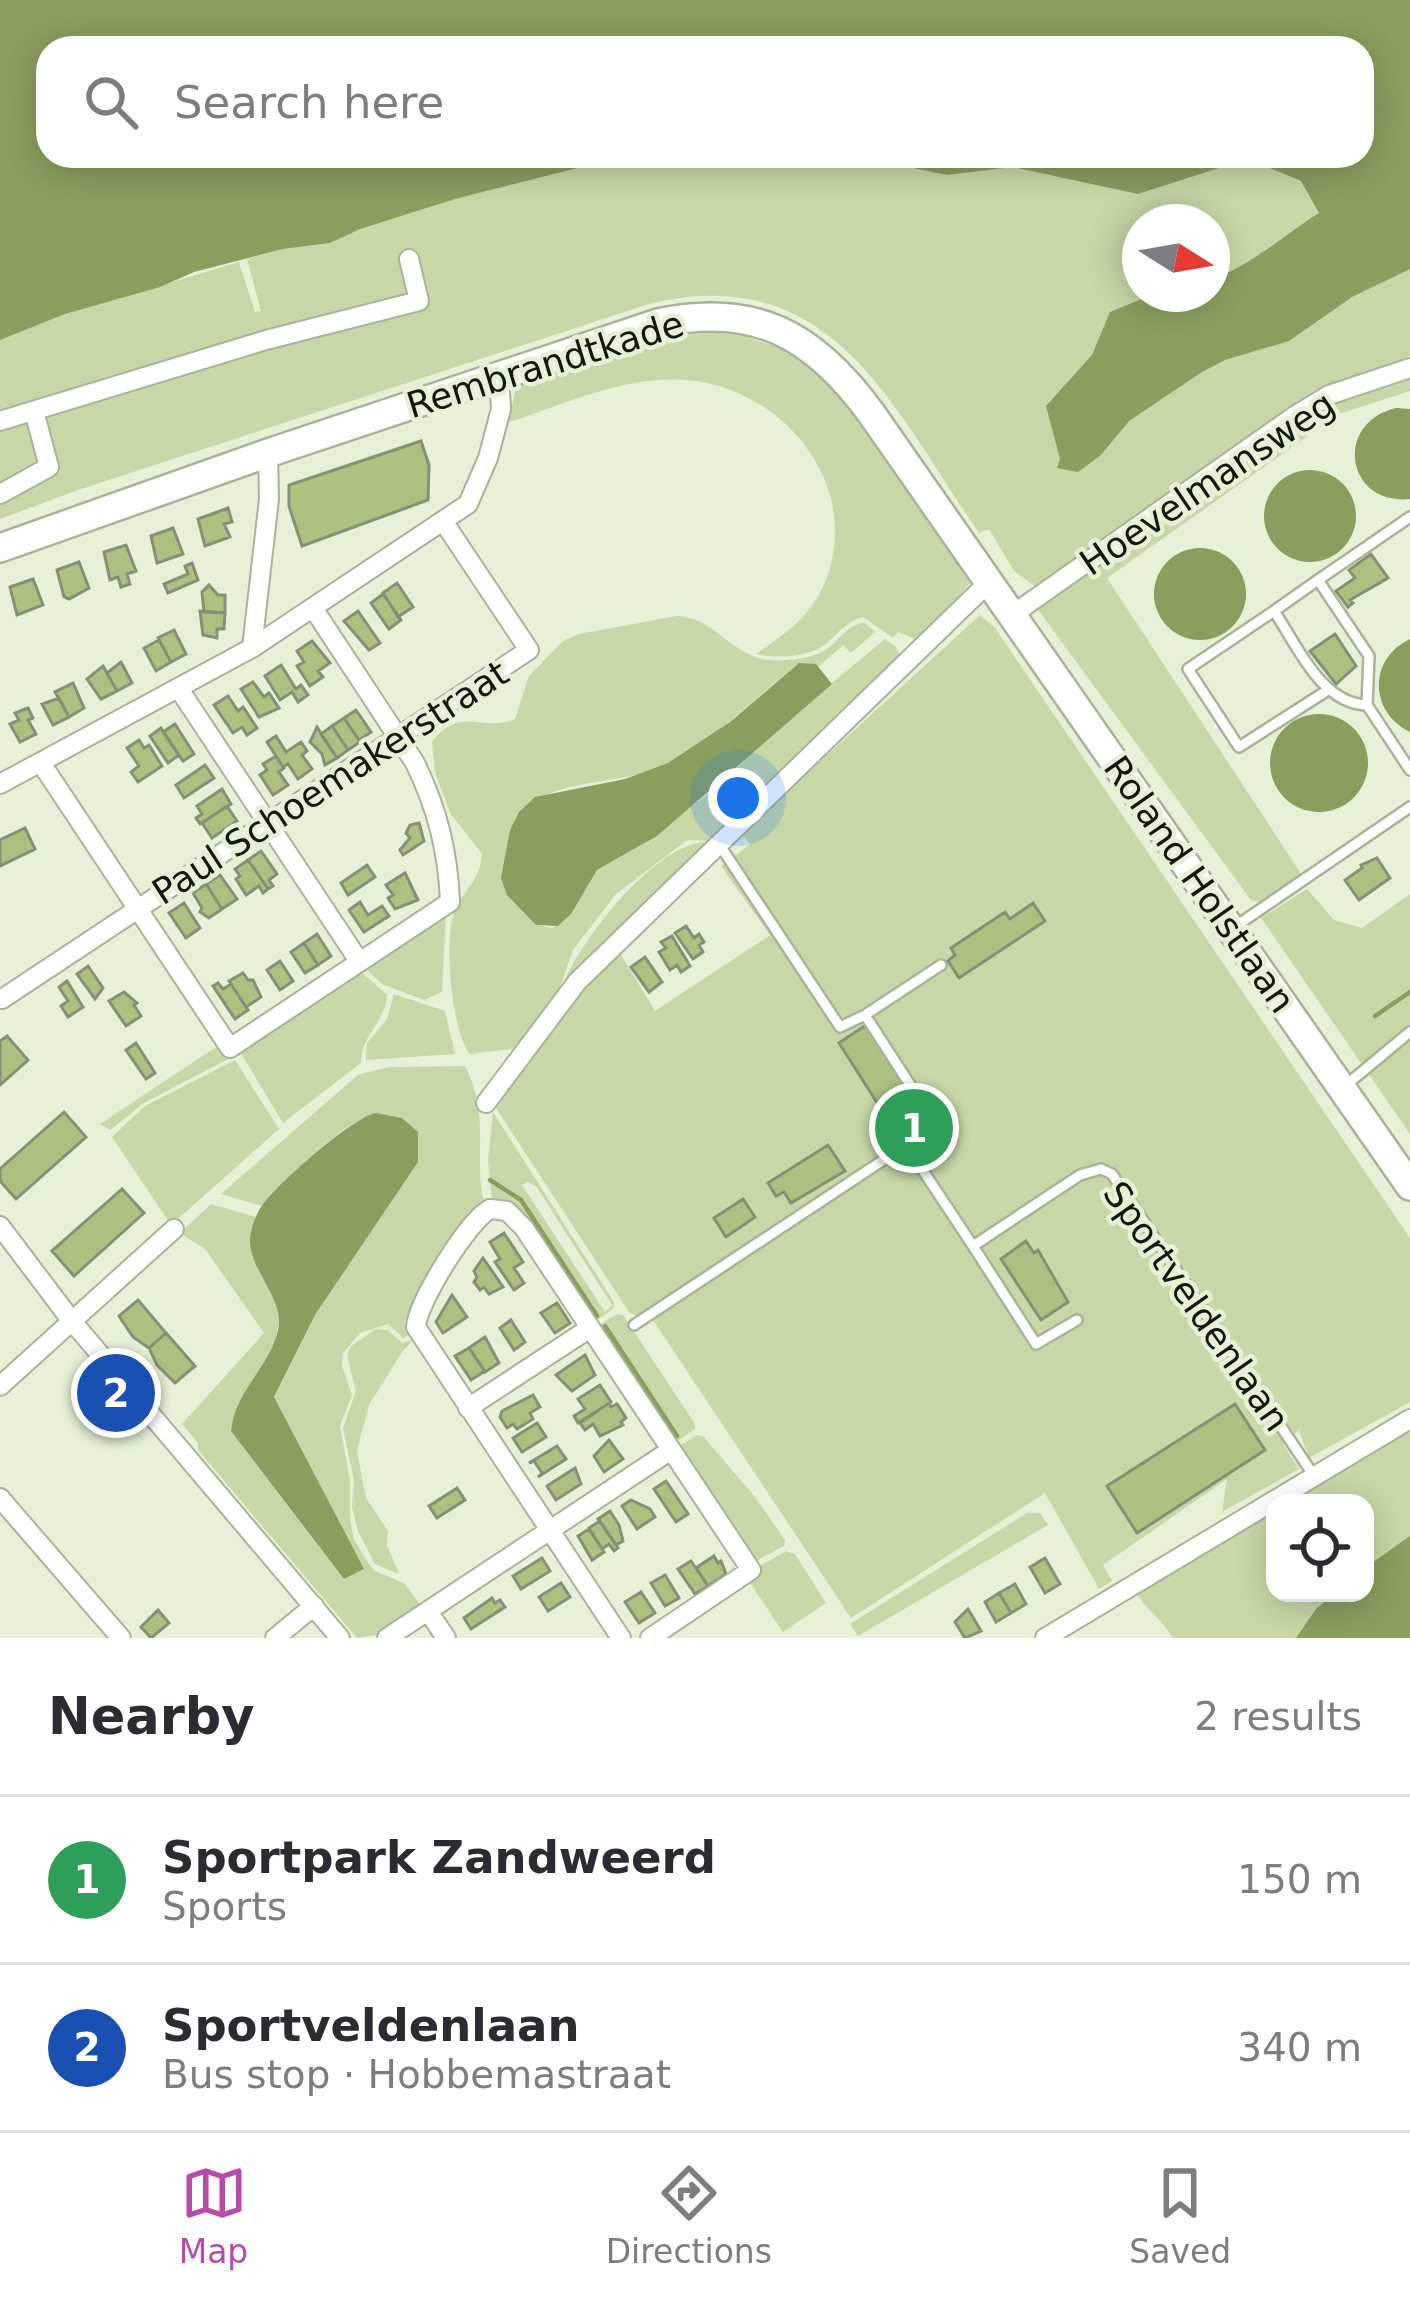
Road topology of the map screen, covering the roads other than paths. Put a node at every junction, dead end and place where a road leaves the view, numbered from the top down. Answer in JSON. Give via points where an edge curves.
{"nodes":[{"id":1,"x":409,"y":259,"type":"dead end"},
{"id":2,"x":1410,"y":368,"type":"edge"},
{"id":3,"x":499,"y":376,"type":"junction"},
{"id":4,"x":34,"y":411,"type":"junction"},
{"id":5,"x":0,"y":422,"type":"edge"},
{"id":6,"x":268,"y":453,"type":"junction"},
{"id":7,"x":0,"y":494,"type":"edge"},
{"id":8,"x":1410,"y":517,"type":"edge"},
{"id":9,"x":443,"y":521,"type":"junction"},
{"id":10,"x":0,"y":548,"type":"edge"},
{"id":11,"x":1318,"y":580,"type":"junction"},
{"id":12,"x":989,"y":582,"type":"junction"},
{"id":13,"x":313,"y":608,"type":"junction"},
{"id":14,"x":1274,"y":611,"type":"junction"},
{"id":15,"x":1012,"y":615,"type":"junction"},
{"id":16,"x":252,"y":648,"type":"junction"},
{"id":17,"x":179,"y":689,"type":"junction"},
{"id":18,"x":1328,"y":690,"type":"junction"},
{"id":19,"x":1367,"y":705,"type":"junction"},
{"id":20,"x":398,"y":736,"type":"junction"},
{"id":21,"x":41,"y":763,"type":"junction"},
{"id":22,"x":1410,"y":770,"type":"edge"},
{"id":23,"x":0,"y":784,"type":"edge"},
{"id":24,"x":1410,"y":807,"type":"edge"},
{"id":25,"x":267,"y":823,"type":"junction"},
{"id":26,"x":719,"y":844,"type":"junction"},
{"id":27,"x":137,"y":909,"type":"junction"},
{"id":28,"x":1231,"y":929,"type":"junction"},
{"id":29,"x":359,"y":961,"type":"junction"},
{"id":30,"x":941,"y":965,"type":"dead end"},
{"id":31,"x":2,"y":999,"type":"edge"},
{"id":32,"x":865,"y":1015,"type":"junction"},
{"id":33,"x":1410,"y":1032,"type":"edge"},
{"id":34,"x":1343,"y":1087,"type":"junction"},
{"id":35,"x":486,"y":1102,"type":"dead end"},
{"id":36,"x":906,"y":1145,"type":"junction"},
{"id":37,"x":1410,"y":1186,"type":"edge"},
{"id":38,"x":0,"y":1226,"type":"edge"},
{"id":39,"x":174,"y":1229,"type":"dead end"},
{"id":40,"x":973,"y":1246,"type":"junction"},
{"id":41,"x":71,"y":1320,"type":"junction"},
{"id":42,"x":1077,"y":1321,"type":"dead end"},
{"id":43,"x":634,"y":1325,"type":"dead end"},
{"id":44,"x":590,"y":1328,"type":"junction"},
{"id":45,"x":0,"y":1386,"type":"edge"},
{"id":46,"x":468,"y":1408,"type":"junction"},
{"id":47,"x":1410,"y":1419,"type":"edge"},
{"id":48,"x":671,"y":1450,"type":"junction"},
{"id":49,"x":1314,"y":1476,"type":"junction"},
{"id":50,"x":0,"y":1498,"type":"edge"},
{"id":51,"x":549,"y":1530,"type":"junction"},
{"id":52,"x":314,"y":1606,"type":"junction"},
{"id":53,"x":428,"y":1611,"type":"junction"},
{"id":54,"x":1068,"y":1632,"type":"edge"},
{"id":55,"x":121,"y":1638,"type":"edge"},
{"id":56,"x":275,"y":1638,"type":"edge"},
{"id":57,"x":340,"y":1638,"type":"edge"},
{"id":58,"x":387,"y":1638,"type":"edge"},
{"id":59,"x":446,"y":1638,"type":"edge"},
{"id":60,"x":621,"y":1638,"type":"edge"},
{"id":61,"x":650,"y":1638,"type":"edge"},
{"id":62,"x":1045,"y":1638,"type":"edge"}],
"edges":[{"from":1,"to":4,"type":"street","via":[[419,301]]},
{"from":2,"to":15,"type":"street","name":"Hoevelmansweg","via":[[1329,394]]},
{"from":3,"to":6,"type":"street","name":"Rembrandtkade"},
{"from":3,"to":9,"type":"street","via":[[501,409],[488,458],[468,504]]},
{"from":3,"to":12,"type":"street","name":"Rembrandtkade","via":[[678,319],[724,316],[780,330],[842,375]]},
{"from":4,"to":5,"type":"street"},
{"from":4,"to":7,"type":"street","via":[[49,467]]},
{"from":6,"to":10,"type":"street","name":"Rembrandtkade"},
{"from":6,"to":16,"type":"street"},
{"from":8,"to":11,"type":"lane"},
{"from":9,"to":13,"type":"street"},
{"from":9,"to":20,"type":"street","name":"Paul Schoemakerstraat","via":[[529,650]]},
{"from":11,"to":14,"type":"lane"},
{"from":11,"to":19,"type":"lane","via":[[1370,656]]},
{"from":12,"to":15,"type":"street","name":"Roland Holstlaan"},
{"from":12,"to":26,"type":"street"},
{"from":13,"to":16,"type":"street"},
{"from":13,"to":20,"type":"street"},
{"from":14,"to":18,"type":"lane"},
{"from":14,"to":18,"type":"lane","via":[[1188,670],[1239,747]]},
{"from":15,"to":28,"type":"street","name":"Roland Holstlaan"},
{"from":16,"to":17,"type":"street"},
{"from":17,"to":21,"type":"street"},
{"from":17,"to":25,"type":"street"},
{"from":18,"to":19,"type":"lane"},
{"from":19,"to":22,"type":"lane"},
{"from":20,"to":25,"type":"street","name":"Paul Schoemakerstraat"},
{"from":20,"to":29,"type":"street","via":[[439,818],[450,902]]},
{"from":21,"to":23,"type":"street"},
{"from":21,"to":27,"type":"street"},
{"from":24,"to":28,"type":"lane"},
{"from":25,"to":27,"type":"street","name":"Paul Schoemakerstraat"},
{"from":25,"to":29,"type":"street"},
{"from":26,"to":32,"type":"lane","via":[[840,1027]]},
{"from":26,"to":35,"type":"street","via":[[578,982]]},
{"from":27,"to":29,"type":"street","via":[[230,1048]]},
{"from":27,"to":31,"type":"street","name":"Paul Schoemakerstraat"},
{"from":28,"to":34,"type":"street","name":"Roland Holstlaan"},
{"from":30,"to":32,"type":"lane"},
{"from":32,"to":36,"type":"lane","via":[[936,1126]]},
{"from":33,"to":34,"type":"lane"},
{"from":34,"to":37,"type":"street","name":"Roland Holstlaan"},
{"from":36,"to":40,"type":"lane"},
{"from":36,"to":43,"type":"lane"},
{"from":38,"to":41,"type":"street"},
{"from":39,"to":41,"type":"street"},
{"from":40,"to":42,"type":"lane","via":[[1031,1348]]},
{"from":40,"to":49,"type":"lane","name":"Sportveldenlaan","via":[[1080,1175],[1112,1174]]},
{"from":41,"to":45,"type":"street"},
{"from":41,"to":52,"type":"street"},
{"from":44,"to":46,"type":"street"},
{"from":44,"to":46,"type":"street","via":[[514,1216],[490,1209],[473,1223],[416,1322]]},
{"from":44,"to":48,"type":"street"},
{"from":46,"to":51,"type":"street"},
{"from":47,"to":49,"type":"street"},
{"from":48,"to":51,"type":"street"},
{"from":48,"to":61,"type":"street","via":[[751,1570]]},
{"from":49,"to":54,"type":"street"},
{"from":50,"to":55,"type":"street"},
{"from":51,"to":53,"type":"street"},
{"from":51,"to":60,"type":"street"},
{"from":52,"to":56,"type":"street"},
{"from":52,"to":57,"type":"street"},
{"from":53,"to":58,"type":"street"},
{"from":53,"to":59,"type":"street"},
{"from":54,"to":62,"type":"street"}]}
